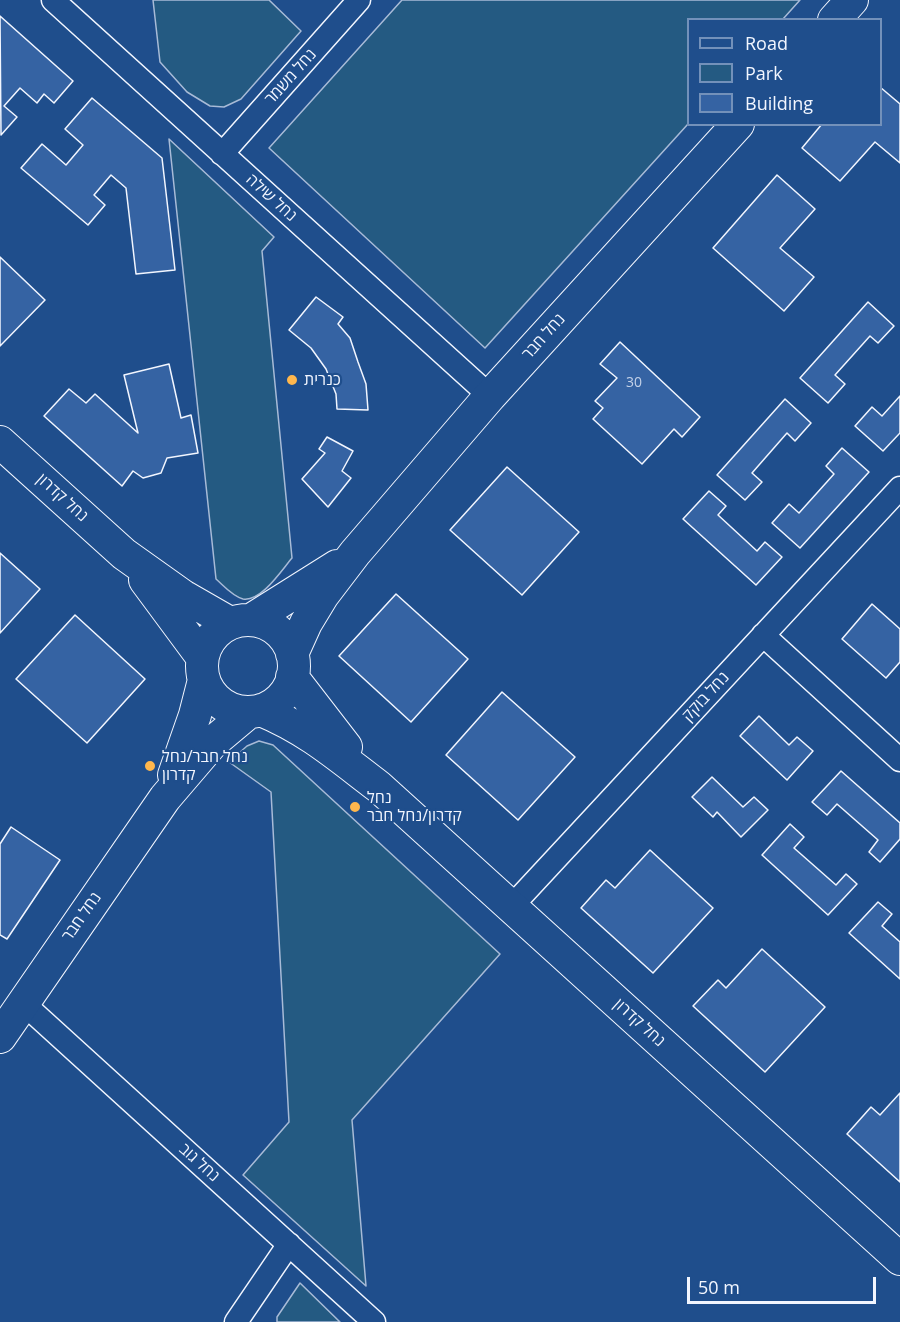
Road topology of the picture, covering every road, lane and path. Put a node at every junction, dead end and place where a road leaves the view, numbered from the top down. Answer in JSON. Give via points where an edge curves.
{"nodes":[{"id":1,"x":53,"y":0,"type":"edge"},
{"id":2,"x":359,"y":0,"type":"edge"},
{"id":3,"x":852,"y":0,"type":"edge"},
{"id":4,"x":836,"y":18,"type":"edge"},
{"id":5,"x":736,"y":126,"type":"edge"},
{"id":6,"x":222,"y":154,"type":"junction"},
{"id":7,"x":490,"y":396,"type":"junction"},
{"id":8,"x":0,"y":442,"type":"edge"},
{"id":9,"x":900,"y":488,"type":"edge"},
{"id":10,"x":124,"y":554,"type":"junction"},
{"id":11,"x":355,"y":554,"type":"junction"},
{"id":12,"x":241,"y":622,"type":"junction"},
{"id":13,"x":763,"y":635,"type":"junction"},
{"id":14,"x":292,"y":666,"type":"junction"},
{"id":15,"x":203,"y":669,"type":"junction"},
{"id":16,"x":255,"y":711,"type":"junction"},
{"id":17,"x":900,"y":760,"type":"edge"},
{"id":18,"x":379,"y":787,"type":"junction"},
{"id":19,"x":165,"y":798,"type":"junction"},
{"id":20,"x":511,"y":907,"type":"junction"},
{"id":21,"x":23,"y":1004,"type":"junction"},
{"id":22,"x":0,"y":1037,"type":"edge"},
{"id":23,"x":289,"y":1244,"type":"junction"},
{"id":24,"x":900,"y":1259,"type":"edge"},
{"id":25,"x":236,"y":1322,"type":"edge"},
{"id":26,"x":374,"y":1322,"type":"edge"}],
"edges":[{"from":1,"to":6,"type":"street","name":"נחל שילה"},
{"from":2,"to":6,"type":"street","name":"נחל משמר"},
{"from":3,"to":4,"type":"street"},
{"from":5,"to":7,"type":"street","name":"נחל חבר"},
{"from":6,"to":7,"type":"street","name":"נחל שילה"},
{"from":7,"to":11,"type":"street","name":"נחל חבר"},
{"from":8,"to":10,"type":"street","name":"נחל קדרון"},
{"from":9,"to":13,"type":"street","name":"נחל בוקק"},
{"from":10,"to":12,"type":"street","name":"נחל קדרון","via":[[183,596]]},
{"from":10,"to":15,"type":"street","name":"נחל קדרון"},
{"from":11,"to":12,"type":"street","name":"נחל חבר"},
{"from":11,"to":14,"type":"street","name":"נחל חבר","via":[[306,623]]},
{"from":12,"to":14,"type":"street","via":[[262,622],[281,634]]},
{"from":12,"to":15,"type":"street","via":[[213,635],[206,645]]},
{"from":13,"to":17,"type":"street"},
{"from":13,"to":20,"type":"street","name":"נחל בוקק"},
{"from":14,"to":16,"type":"street","via":[[281,698]]},
{"from":14,"to":18,"type":"street","name":"נחל קדרון","via":[[321,717]]},
{"from":15,"to":16,"type":"street","via":[[209,691],[226,707]]},
{"from":15,"to":19,"type":"street","name":"נחל חבר","via":[[184,751]]},
{"from":16,"to":18,"type":"street","name":"נחל קדרון","via":[[288,721]]},
{"from":16,"to":19,"type":"street","name":"נחל חבר","via":[[212,743]]},
{"from":18,"to":20,"type":"street","name":"נחל קדרון"},
{"from":19,"to":21,"type":"street","name":"נחל חבר"},
{"from":20,"to":24,"type":"street","name":"נחל קדרון"},
{"from":21,"to":22,"type":"street","name":"נחל חבר"},
{"from":21,"to":23,"type":"street","name":"נחל גוב"},
{"from":23,"to":25,"type":"street"},
{"from":23,"to":26,"type":"street","name":"נחל גוב"}]}
